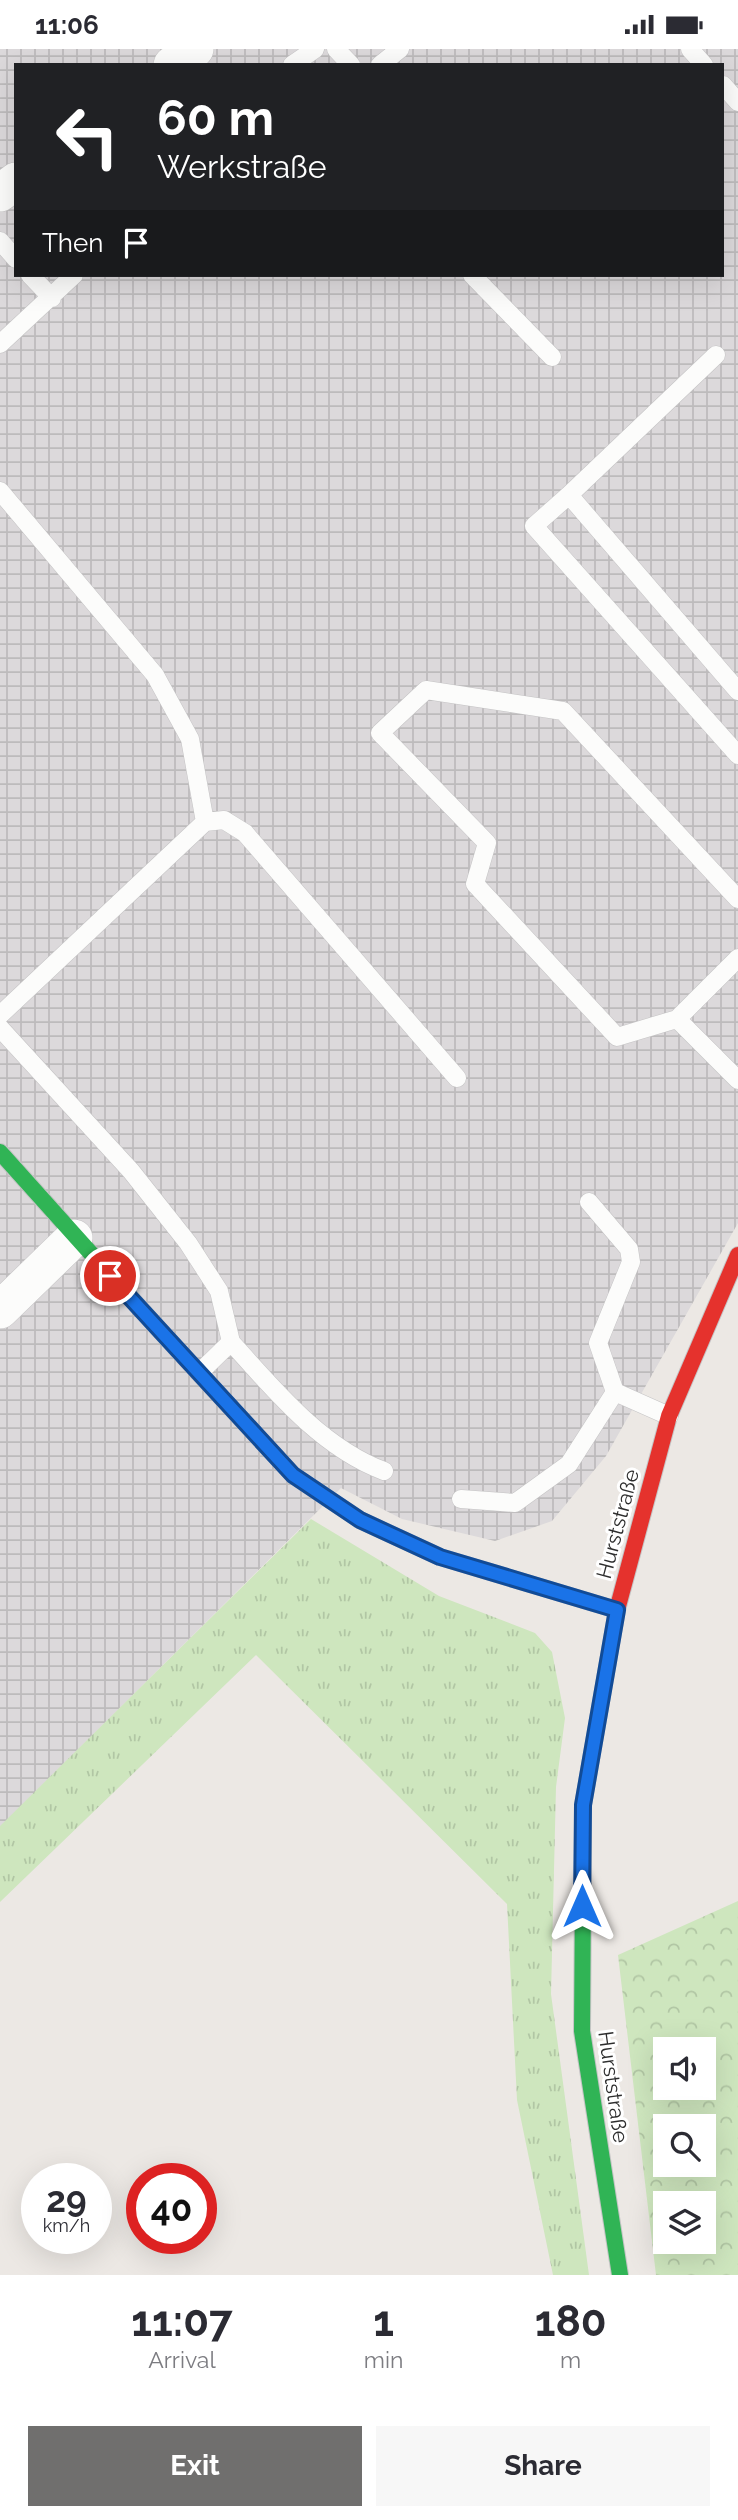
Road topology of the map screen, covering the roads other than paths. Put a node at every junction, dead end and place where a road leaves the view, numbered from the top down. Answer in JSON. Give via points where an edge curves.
{"nodes":[{"id":1,"x":195,"y":49,"type":"edge"},
{"id":2,"x":314,"y":49,"type":"edge"},
{"id":3,"x":336,"y":49,"type":"edge"},
{"id":4,"x":400,"y":49,"type":"edge"},
{"id":5,"x":690,"y":49,"type":"edge"},
{"id":6,"x":175,"y":63,"type":"edge"},
{"id":7,"x":295,"y":63,"type":"edge"},
{"id":8,"x":349,"y":63,"type":"edge"},
{"id":9,"x":382,"y":63,"type":"edge"},
{"id":10,"x":702,"y":63,"type":"edge"},
{"id":11,"x":724,"y":86,"type":"edge"},
{"id":12,"x":738,"y":102,"type":"edge"},
{"id":13,"x":0,"y":241,"type":"edge"},
{"id":14,"x":14,"y":256,"type":"edge"},
{"id":15,"x":32,"y":277,"type":"edge"},
{"id":16,"x":72,"y":277,"type":"edge"},
{"id":17,"x":474,"y":277,"type":"edge"},
{"id":18,"x":52,"y":298,"type":"junction"},
{"id":19,"x":0,"y":344,"type":"edge"},
{"id":20,"x":716,"y":355,"type":"dead end"},
{"id":21,"x":552,"y":358,"type":"dead end"},
{"id":22,"x":0,"y":491,"type":"edge"},
{"id":23,"x":569,"y":495,"type":"junction"},
{"id":24,"x":738,"y":691,"type":"edge"},
{"id":25,"x":738,"y":755,"type":"edge"},
{"id":26,"x":205,"y":822,"type":"junction"},
{"id":27,"x":738,"y":899,"type":"edge"},
{"id":28,"x":738,"y":958,"type":"edge"},
{"id":29,"x":0,"y":1015,"type":"edge"},
{"id":30,"x":677,"y":1019,"type":"junction"},
{"id":31,"x":0,"y":1028,"type":"edge"},
{"id":32,"x":457,"y":1078,"type":"dead end"},
{"id":33,"x":738,"y":1080,"type":"edge"},
{"id":34,"x":0,"y":1152,"type":"edge"},
{"id":35,"x":589,"y":1202,"type":"dead end"},
{"id":36,"x":74,"y":1238,"type":"junction"},
{"id":37,"x":738,"y":1255,"type":"edge"},
{"id":38,"x":0,"y":1310,"type":"edge"},
{"id":39,"x":231,"y":1342,"type":"junction"},
{"id":40,"x":199,"y":1373,"type":"junction"},
{"id":41,"x":615,"y":1392,"type":"junction"},
{"id":42,"x":669,"y":1416,"type":"junction"},
{"id":43,"x":384,"y":1471,"type":"dead end"},
{"id":44,"x":461,"y":1499,"type":"dead end"},
{"id":45,"x":617,"y":1610,"type":"junction"},
{"id":46,"x":620,"y":2275,"type":"edge"}],
"edges":[{"from":1,"to":6,"type":"street"},
{"from":2,"to":7,"type":"lane"},
{"from":3,"to":8,"type":"lane"},
{"from":4,"to":9,"type":"lane"},
{"from":5,"to":10,"type":"lane"},
{"from":11,"to":12,"type":"lane"},
{"from":13,"to":14,"type":"lane"},
{"from":15,"to":18,"type":"lane"},
{"from":16,"to":18,"type":"lane"},
{"from":17,"to":21,"type":"lane"},
{"from":18,"to":19,"type":"lane"},
{"from":20,"to":23,"type":"lane"},
{"from":22,"to":26,"type":"lane","via":[[155,675],[190,739]]},
{"from":23,"to":24,"type":"lane"},
{"from":23,"to":25,"type":"lane","via":[[534,526]]},
{"from":26,"to":29,"type":"lane"},
{"from":26,"to":32,"type":"lane","via":[[224,820],[245,833]]},
{"from":27,"to":30,"type":"lane","via":[[563,711],[426,690],[380,733],[487,843],[475,884],[617,1037]]},
{"from":28,"to":30,"type":"lane"},
{"from":30,"to":33,"type":"lane"},
{"from":31,"to":39,"type":"lane","via":[[131,1171],[188,1244],[219,1291]]},
{"from":34,"to":36,"type":"street"},
{"from":35,"to":41,"type":"lane","via":[[629,1249],[631,1262],[598,1343]]},
{"from":36,"to":38,"type":"street"},
{"from":36,"to":40,"type":"street"},
{"from":37,"to":42,"type":"street","name":"Hurststraße"},
{"from":39,"to":40,"type":"lane"},
{"from":39,"to":43,"type":"lane","via":[[279,1396],[357,1461]]},
{"from":40,"to":45,"type":"street","via":[[293,1475],[360,1520],[440,1557]]},
{"from":41,"to":42,"type":"lane"},
{"from":41,"to":44,"type":"lane","via":[[569,1464],[514,1503]]},
{"from":42,"to":45,"type":"street","name":"Hurststraße"},
{"from":45,"to":46,"type":"street","name":"Hurststraße","via":[[583,1805],[582,2032]]}]}
